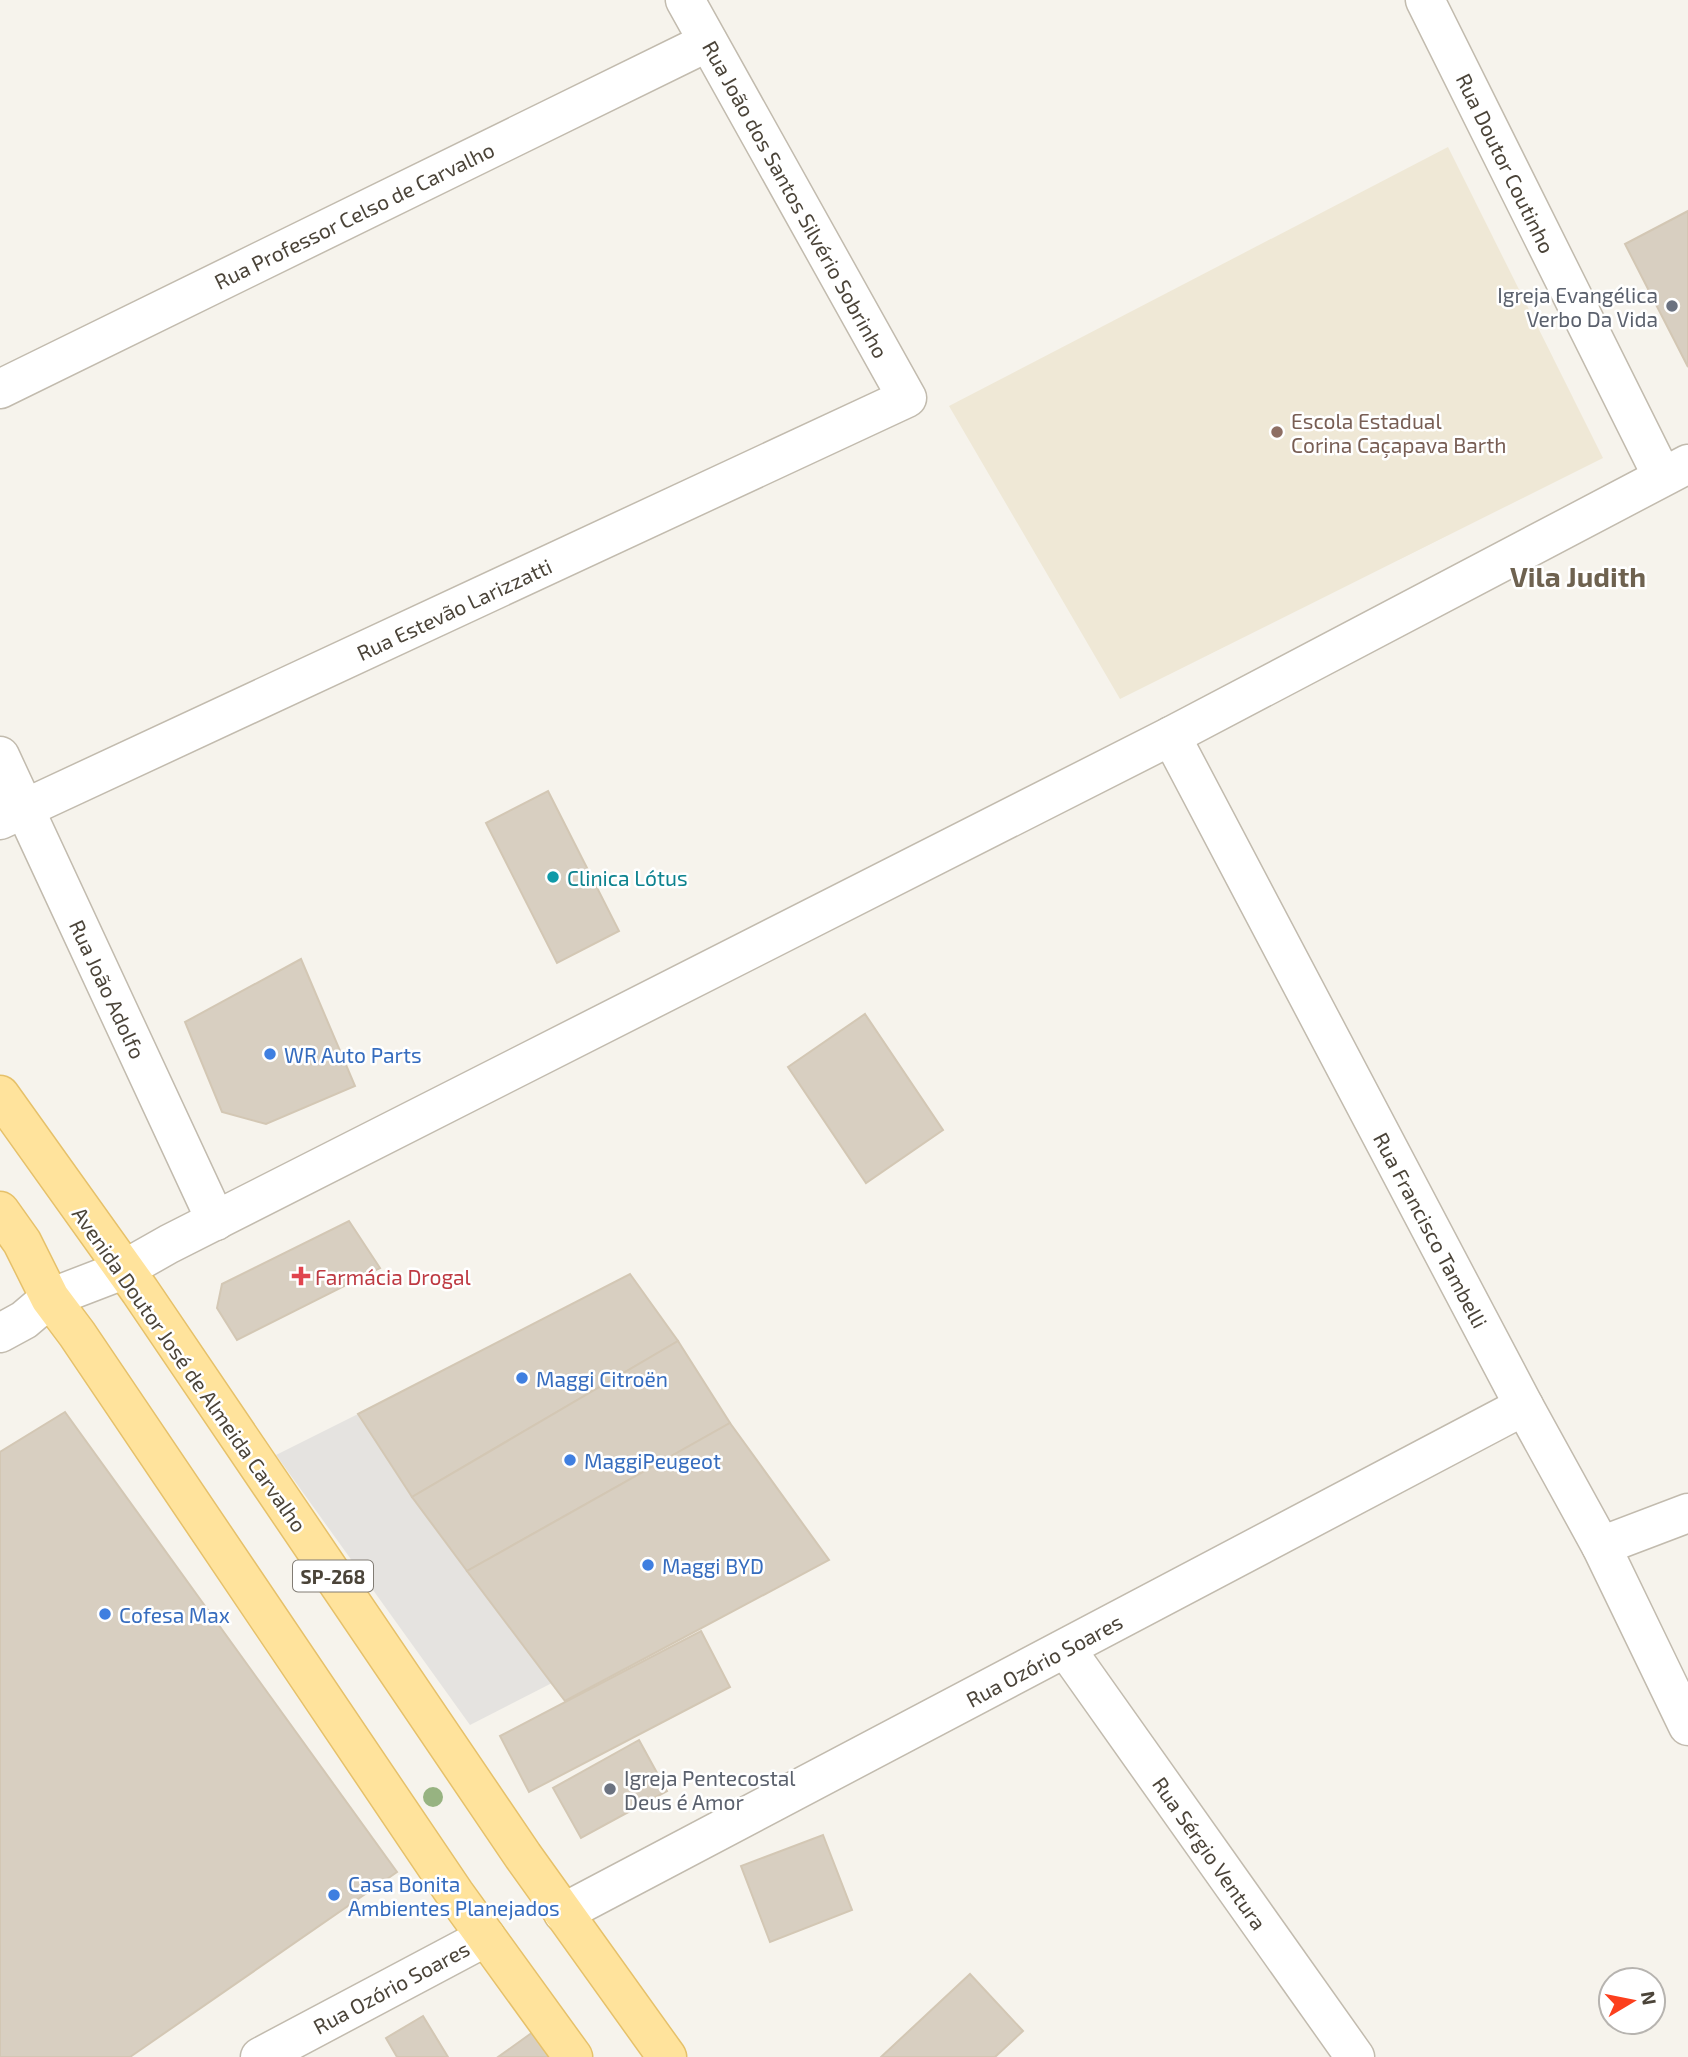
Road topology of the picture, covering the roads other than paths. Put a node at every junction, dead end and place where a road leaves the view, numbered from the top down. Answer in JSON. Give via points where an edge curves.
{"nodes":[{"id":1,"x":685,"y":0,"type":"edge"},
{"id":2,"x":1425,"y":0,"type":"edge"},
{"id":3,"x":708,"y":42,"type":"junction"},
{"id":4,"x":0,"y":389,"type":"edge"},
{"id":5,"x":907,"y":398,"type":"joint"},
{"id":6,"x":1675,"y":470,"type":"edge"},
{"id":7,"x":1171,"y":736,"type":"junction"},
{"id":8,"x":0,"y":755,"type":"edge"},
{"id":9,"x":12,"y":814,"type":"edge"},
{"id":10,"x":0,"y":1095,"type":"edge"},
{"id":11,"x":0,"y":1212,"type":"edge"},
{"id":12,"x":216,"y":1222,"type":"junction"},
{"id":13,"x":123,"y":1270,"type":"junction"},
{"id":14,"x":51,"y":1298,"type":"junction"},
{"id":15,"x":0,"y":1332,"type":"edge"},
{"id":16,"x":1524,"y":1406,"type":"junction"},
{"id":17,"x":1688,"y":1513,"type":"edge"},
{"id":18,"x":1601,"y":1546,"type":"junction"},
{"id":19,"x":1066,"y":1649,"type":"junction"},
{"id":20,"x":1688,"y":1726,"type":"edge"},
{"id":21,"x":563,"y":1913,"type":"junction"},
{"id":22,"x":486,"y":1937,"type":"junction"},
{"id":23,"x":260,"y":2057,"type":"edge"},
{"id":24,"x":573,"y":2057,"type":"edge"},
{"id":25,"x":667,"y":2057,"type":"edge"},
{"id":26,"x":1355,"y":2057,"type":"edge"}],
"edges":[{"from":1,"to":3,"type":"street","name":"Rua João dos Santos Silvério Sobrinho"},
{"from":2,"to":6,"type":"street","name":"Rua Doutor Coutinho"},
{"from":3,"to":4,"type":"street","name":"Rua Professor Celso de Carvalho"},
{"from":3,"to":5,"type":"street","name":"Rua João dos Santos Silvério Sobrinho"},
{"from":5,"to":9,"type":"street","name":"Rua Estevão Larizzatti"},
{"from":6,"to":7,"type":"street"},
{"from":7,"to":12,"type":"street"},
{"from":7,"to":16,"type":"street","name":"Rua Francisco Tambelli"},
{"from":8,"to":9,"type":"street","name":"Rua João Adolfo"},
{"from":9,"to":12,"type":"street","name":"Rua João Adolfo"},
{"from":10,"to":13,"type":"main road","name":"Avenida Doutor José de Almeida Carvalho","number":"SP-268"},
{"from":11,"to":14,"type":"main road","via":[[22,1242]]},
{"from":12,"to":13,"type":"street"},
{"from":13,"to":14,"type":"street"},
{"from":13,"to":21,"type":"main road","name":"Avenida Doutor José de Almeida Carvalho","number":"SP-268"},
{"from":14,"to":15,"type":"street"},
{"from":14,"to":22,"type":"main road"},
{"from":16,"to":18,"type":"street","name":"Rua Francisco Tambelli"},
{"from":16,"to":19,"type":"street","name":"Rua Ozório Soares"},
{"from":17,"to":18,"type":"street"},
{"from":18,"to":20,"type":"street","name":"Rua Francisco Tambelli"},
{"from":19,"to":21,"type":"street","name":"Rua Ozório Soares"},
{"from":19,"to":26,"type":"street","name":"Rua Sérgio Ventura"},
{"from":21,"to":25,"type":"main road","name":"Avenida Doutor José de Almeida Carvalho","number":"SP-268"},
{"from":22,"to":23,"type":"street","name":"Rua Ozório Soares"},
{"from":22,"to":24,"type":"main road"}]}
